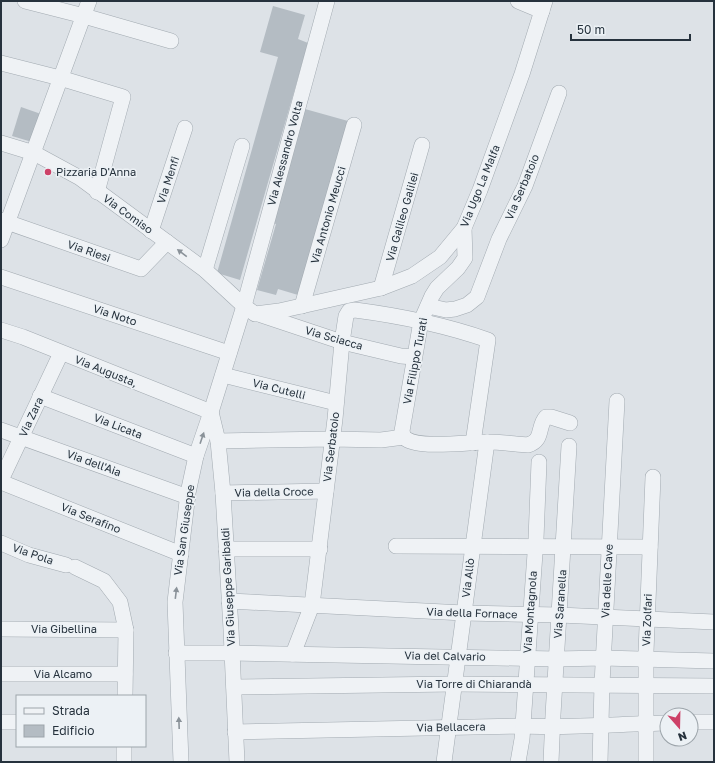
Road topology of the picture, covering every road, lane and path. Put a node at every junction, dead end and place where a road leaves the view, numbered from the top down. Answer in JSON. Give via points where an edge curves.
{"nodes":[{"id":1,"x":25,"y":1,"type":"edge"},
{"id":2,"x":89,"y":1,"type":"edge"},
{"id":3,"x":327,"y":1,"type":"edge"},
{"id":4,"x":518,"y":1,"type":"edge"},
{"id":5,"x":543,"y":6,"type":"edge"},
{"id":6,"x":84,"y":16,"type":"junction"},
{"id":7,"x":171,"y":41,"type":"dead end"},
{"id":8,"x":1,"y":63,"type":"edge"},
{"id":9,"x":60,"y":78,"type":"junction"},
{"id":10,"x":559,"y":93,"type":"dead end"},
{"id":11,"x":354,"y":125,"type":"dead end"},
{"id":12,"x":185,"y":128,"type":"dead end"},
{"id":13,"x":1,"y":143,"type":"edge"},
{"id":14,"x":422,"y":145,"type":"dead end"},
{"id":15,"x":242,"y":146,"type":"dead end"},
{"id":16,"x":34,"y":153,"type":"junction"},
{"id":17,"x":97,"y":192,"type":"junction"},
{"id":18,"x":4,"y":221,"type":"edge"},
{"id":19,"x":464,"y":228,"type":"junction"},
{"id":20,"x":151,"y":231,"type":"junction"},
{"id":21,"x":1,"y":240,"type":"edge"},
{"id":22,"x":166,"y":242,"type":"junction"},
{"id":23,"x":205,"y":270,"type":"junction"},
{"id":24,"x":1,"y":277,"type":"edge"},
{"id":25,"x":381,"y":288,"type":"junction"},
{"id":26,"x":302,"y":306,"type":"junction"},
{"id":27,"x":428,"y":306,"type":"junction"},
{"id":28,"x":249,"y":310,"type":"junction"},
{"id":29,"x":421,"y":321,"type":"junction"},
{"id":30,"x":1,"y":330,"type":"edge"},
{"id":31,"x":342,"y":342,"type":"junction"},
{"id":32,"x":61,"y":353,"type":"junction"},
{"id":33,"x":230,"y":353,"type":"junction"},
{"id":34,"x":414,"y":357,"type":"junction"},
{"id":35,"x":223,"y":375,"type":"junction"},
{"id":36,"x":40,"y":396,"type":"junction"},
{"id":37,"x":618,"y":401,"type":"dead end"},
{"id":38,"x":336,"y":403,"type":"junction"},
{"id":39,"x":211,"y":412,"type":"junction"},
{"id":40,"x":570,"y":423,"type":"dead end"},
{"id":41,"x":1,"y":430,"type":"edge"},
{"id":42,"x":22,"y":437,"type":"junction"},
{"id":43,"x":404,"y":437,"type":"junction"},
{"id":44,"x":332,"y":439,"type":"junction"},
{"id":45,"x":218,"y":441,"type":"junction"},
{"id":46,"x":480,"y":443,"type":"junction"},
{"id":47,"x":569,"y":446,"type":"dead end"},
{"id":48,"x":196,"y":456,"type":"junction"},
{"id":49,"x":539,"y":462,"type":"dead end"},
{"id":50,"x":653,"y":477,"type":"dead end"},
{"id":51,"x":1,"y":481,"type":"edge"},
{"id":52,"x":326,"y":492,"type":"junction"},
{"id":53,"x":223,"y":493,"type":"junction"},
{"id":54,"x":188,"y":497,"type":"junction"},
{"id":55,"x":1,"y":543,"type":"edge"},
{"id":56,"x":396,"y":546,"type":"dead end"},
{"id":57,"x":472,"y":547,"type":"junction"},
{"id":58,"x":535,"y":547,"type":"junction"},
{"id":59,"x":609,"y":547,"type":"junction"},
{"id":60,"x":650,"y":547,"type":"junction"},
{"id":61,"x":563,"y":548,"type":"junction"},
{"id":62,"x":226,"y":549,"type":"junction"},
{"id":63,"x":320,"y":549,"type":"junction"},
{"id":64,"x":181,"y":554,"type":"junction"},
{"id":65,"x":229,"y":601,"type":"junction"},
{"id":66,"x":312,"y":605,"type":"junction"},
{"id":67,"x":464,"y":614,"type":"junction"},
{"id":68,"x":530,"y":615,"type":"junction"},
{"id":69,"x":559,"y":615,"type":"junction"},
{"id":70,"x":605,"y":617,"type":"junction"},
{"id":71,"x":648,"y":620,"type":"junction"},
{"id":72,"x":714,"y":622,"type":"edge"},
{"id":73,"x":1,"y":629,"type":"edge"},
{"id":74,"x":126,"y":630,"type":"junction"},
{"id":75,"x":176,"y":653,"type":"junction"},
{"id":76,"x":232,"y":653,"type":"junction"},
{"id":77,"x":294,"y":654,"type":"junction"},
{"id":78,"x":458,"y":657,"type":"junction"},
{"id":79,"x":527,"y":658,"type":"junction"},
{"id":80,"x":603,"y":658,"type":"junction"},
{"id":81,"x":556,"y":659,"type":"junction"},
{"id":82,"x":646,"y":660,"type":"junction"},
{"id":83,"x":714,"y":661,"type":"edge"},
{"id":84,"x":1,"y":674,"type":"edge"},
{"id":85,"x":125,"y":674,"type":"junction"},
{"id":86,"x":454,"y":684,"type":"junction"},
{"id":87,"x":526,"y":684,"type":"junction"},
{"id":88,"x":602,"y":684,"type":"junction"},
{"id":89,"x":646,"y":684,"type":"junction"},
{"id":90,"x":554,"y":685,"type":"junction"},
{"id":91,"x":714,"y":686,"type":"edge"},
{"id":92,"x":234,"y":687,"type":"junction"},
{"id":93,"x":125,"y":695,"type":"edge"},
{"id":94,"x":1,"y":722,"type":"edge"},
{"id":95,"x":16,"y":722,"type":"edge"},
{"id":96,"x":699,"y":722,"type":"edge"},
{"id":97,"x":714,"y":722,"type":"edge"},
{"id":98,"x":646,"y":723,"type":"junction"},
{"id":99,"x":659,"y":723,"type":"edge"},
{"id":100,"x":522,"y":726,"type":"junction"},
{"id":101,"x":601,"y":726,"type":"junction"},
{"id":102,"x":448,"y":727,"type":"junction"},
{"id":103,"x":552,"y":727,"type":"junction"},
{"id":104,"x":236,"y":732,"type":"junction"},
{"id":105,"x":124,"y":747,"type":"edge"},
{"id":106,"x":124,"y":762,"type":"edge"},
{"id":107,"x":181,"y":762,"type":"edge"},
{"id":108,"x":237,"y":762,"type":"edge"},
{"id":109,"x":444,"y":762,"type":"edge"},
{"id":110,"x":518,"y":762,"type":"edge"},
{"id":111,"x":551,"y":762,"type":"edge"},
{"id":112,"x":600,"y":762,"type":"edge"},
{"id":113,"x":646,"y":762,"type":"edge"}],
"edges":[{"from":1,"to":6,"type":"street"},
{"from":2,"to":6,"type":"street"},
{"from":3,"to":28,"type":"street","name":"Via Alessandro Volta"},
{"from":4,"to":5,"type":"street"},
{"from":5,"to":19,"type":"street","name":"Via Ugo La Malfa","via":[[520,81]]},
{"from":6,"to":7,"type":"street"},
{"from":6,"to":9,"type":"street"},
{"from":8,"to":9,"type":"street"},
{"from":9,"to":16,"type":"street"},
{"from":9,"to":17,"type":"street","via":[[123,97]]},
{"from":10,"to":27,"type":"street","name":"Via Serbatoio","via":[[525,186],[499,239],[477,297],[456,309],[446,310]]},
{"from":11,"to":26,"type":"street","name":"Via Antonio Meucci"},
{"from":12,"to":20,"type":"street","name":"Via Menfi"},
{"from":13,"to":16,"type":"street","name":"Via Comiso"},
{"from":14,"to":25,"type":"street","name":"Via Galileo Galilei"},
{"from":15,"to":23,"type":"street"},
{"from":16,"to":17,"type":"street","name":"Via Comiso","via":[[80,178]]},
{"from":16,"to":18,"type":"street"},
{"from":17,"to":20,"type":"street","name":"Via Comiso"},
{"from":18,"to":21,"type":"street"},
{"from":18,"to":22,"type":"street","name":"Via Riesi","via":[[141,269]]},
{"from":19,"to":25,"type":"street","name":"Via Ugo La Malfa","via":[[440,257],[412,276]]},
{"from":19,"to":27,"type":"street","name":"Via Filippo Turati","via":[[464,258],[458,268],[437,288]]},
{"from":20,"to":22,"type":"street","name":"Via Comiso"},
{"from":23,"to":22,"type":"street","name":"Via Comiso","one_way":true},
{"from":23,"to":28,"type":"street","name":"Via Comiso"},
{"from":24,"to":33,"type":"street","name":"Via Noto"},
{"from":25,"to":26,"type":"street","name":"Via Ugo La Malfa"},
{"from":26,"to":28,"type":"street","name":"Via Ugo La Malfa","via":[[278,311]]},
{"from":27,"to":29,"type":"street","name":"Via Filippo Turati"},
{"from":28,"to":31,"type":"street","name":"Via Sciacca"},
{"from":28,"to":33,"type":"street","name":"Via San Giuseppe"},
{"from":29,"to":31,"type":"street","name":"Via Serbatoio","via":[[349,311]]},
{"from":29,"to":34,"type":"street","name":"Via Filippo Turati"},
{"from":29,"to":46,"type":"street","name":"Via Allò","via":[[488,340]]},
{"from":30,"to":32,"type":"street","name":"Via Augusta,"},
{"from":31,"to":34,"type":"street","name":"Via Sciacca"},
{"from":31,"to":38,"type":"street","name":"Via Serbatoio"},
{"from":32,"to":36,"type":"street","name":"Via Zara"},
{"from":32,"to":39,"type":"street","name":"Via Augusta,"},
{"from":33,"to":35,"type":"street","name":"Via San Giuseppe"},
{"from":34,"to":43,"type":"street","name":"Via Filippo Turati","via":[[402,431]]},
{"from":35,"to":38,"type":"street","name":"Via Cutelli"},
{"from":35,"to":39,"type":"street","name":"Via San Giuseppe"},
{"from":36,"to":42,"type":"street","name":"Via Zara"},
{"from":36,"to":48,"type":"street","name":"Via Licata"},
{"from":37,"to":59,"type":"street","name":"Via delle Cave"},
{"from":38,"to":44,"type":"street","name":"Via Serbatoio"},
{"from":39,"to":45,"type":"street","name":"Via Giuseppe Garibaldi"},
{"from":48,"to":39,"type":"street","name":"Via San Giuseppe","one_way":true},
{"from":40,"to":46,"type":"street","via":[[546,417],[539,437],[533,444]]},
{"from":41,"to":42,"type":"street","name":"Via dell'Aia"},
{"from":42,"to":51,"type":"street","name":"Via Zara"},
{"from":42,"to":54,"type":"street","name":"Via dell'Aia"},
{"from":43,"to":44,"type":"street","via":[[381,440]]},
{"from":43,"to":46,"type":"street","via":[[418,444]]},
{"from":44,"to":45,"type":"street"},
{"from":44,"to":52,"type":"street","name":"Via Serbatoio"},
{"from":45,"to":53,"type":"street","name":"Via Giuseppe Garibaldi"},
{"from":46,"to":57,"type":"street","name":"Via Allò"},
{"from":47,"to":61,"type":"street","name":"Via Saranella"},
{"from":48,"to":54,"type":"street","name":"Via San Giuseppe"},
{"from":49,"to":58,"type":"street","name":"Via Montagnola"},
{"from":50,"to":60,"type":"street","name":"Via Zolfari"},
{"from":51,"to":64,"type":"street","name":"Via Serafino"},
{"from":52,"to":53,"type":"street","name":"Via della Croce"},
{"from":52,"to":63,"type":"street","name":"Via Serbatoio"},
{"from":53,"to":62,"type":"street","name":"Via Giuseppe Garibaldi"},
{"from":54,"to":64,"type":"street","name":"Via San Giuseppe"},
{"from":55,"to":74,"type":"street","name":"Via Pola","via":[[30,555],[70,566],[104,582],[120,602]]},
{"from":56,"to":57,"type":"street"},
{"from":57,"to":58,"type":"street"},
{"from":57,"to":67,"type":"street","name":"Via Allò"},
{"from":58,"to":61,"type":"street"},
{"from":58,"to":68,"type":"street","name":"Via Montagnola"},
{"from":59,"to":60,"type":"street"},
{"from":59,"to":61,"type":"street"},
{"from":59,"to":70,"type":"street","name":"Via delle Cave"},
{"from":60,"to":71,"type":"street","name":"Via Zolfari"},
{"from":61,"to":69,"type":"street","name":"Via Saranella"},
{"from":62,"to":63,"type":"street"},
{"from":62,"to":65,"type":"street","name":"Via Giuseppe Garibaldi"},
{"from":63,"to":66,"type":"street","name":"Via Serbatoio"},
{"from":75,"to":64,"type":"street","name":"Via San Giuseppe","one_way":true,"via":[[174,602]]},
{"from":65,"to":66,"type":"street","name":"Via della Fornace"},
{"from":65,"to":76,"type":"street","name":"Via Giuseppe Garibaldi"},
{"from":66,"to":67,"type":"street","name":"Via della Fornace"},
{"from":66,"to":77,"type":"street","name":"Via Serbatoio"},
{"from":67,"to":68,"type":"street","name":"Via della Fornace"},
{"from":67,"to":78,"type":"street","name":"Via Allò"},
{"from":68,"to":69,"type":"street","name":"Via della Fornace"},
{"from":68,"to":79,"type":"street","name":"Via Montagnola"},
{"from":69,"to":70,"type":"street","name":"Via della Fornace"},
{"from":69,"to":81,"type":"street","name":"Via Saranella"},
{"from":70,"to":71,"type":"street","name":"Via della Fornace"},
{"from":70,"to":80,"type":"street","name":"Via delle Cave"},
{"from":71,"to":72,"type":"street","name":"Via della Fornace"},
{"from":71,"to":82,"type":"street","name":"Via Zolfari"},
{"from":73,"to":74,"type":"street","name":"Via Gibellina"},
{"from":74,"to":85,"type":"street","name":"Via Pola"},
{"from":75,"to":76,"type":"street","name":"Via del Calvario"},
{"from":107,"to":75,"type":"street","name":"Via San Giuseppe","one_way":true},
{"from":76,"to":77,"type":"street","name":"Via del Calvario"},
{"from":76,"to":92,"type":"street","name":"Via Giuseppe Garibaldi"},
{"from":77,"to":78,"type":"street","name":"Via del Calvario"},
{"from":78,"to":79,"type":"street","name":"Via del Calvario"},
{"from":78,"to":86,"type":"street","name":"Via Allò"},
{"from":79,"to":81,"type":"street","name":"Via del Calvario"},
{"from":79,"to":87,"type":"street","name":"Via Montagnola"},
{"from":80,"to":81,"type":"street","name":"Via del Calvario"},
{"from":80,"to":82,"type":"street","name":"Via del Calvario"},
{"from":80,"to":88,"type":"street","name":"Via delle Cave"},
{"from":81,"to":90,"type":"street","name":"Via Saranella"},
{"from":82,"to":83,"type":"street","name":"Via del Calvario"},
{"from":82,"to":89,"type":"street","name":"Via Zolfari"},
{"from":84,"to":85,"type":"street","name":"Via Alcamo"},
{"from":85,"to":93,"type":"street","name":"Via Pola"},
{"from":86,"to":87,"type":"street","name":"Via Torre di Chiarandà"},
{"from":86,"to":92,"type":"street","name":"Via Torre di Chiarandà"},
{"from":86,"to":102,"type":"street","name":"Via Allò"},
{"from":87,"to":90,"type":"street","name":"Via Torre di Chiarandà"},
{"from":87,"to":100,"type":"street","name":"Via Montagnola"},
{"from":88,"to":89,"type":"street","name":"Via Torre di Chiarandà"},
{"from":88,"to":90,"type":"street","name":"Via Torre di Chiarandà"},
{"from":88,"to":101,"type":"street","name":"Via delle Cave"},
{"from":89,"to":91,"type":"street","name":"Via Torre di Chiarandà"},
{"from":89,"to":98,"type":"street","name":"Via Zolfari"},
{"from":90,"to":103,"type":"street","name":"Via Saranella"},
{"from":92,"to":104,"type":"street","name":"Via Giuseppe Garibaldi"},
{"from":94,"to":95,"type":"street"},
{"from":96,"to":97,"type":"street"},
{"from":98,"to":99,"type":"street","name":"Via Bellacera"},
{"from":98,"to":101,"type":"street","name":"Via Bellacera"},
{"from":98,"to":113,"type":"street","name":"Via Zolfari"},
{"from":100,"to":102,"type":"street","name":"Via Bellacera"},
{"from":100,"to":103,"type":"street","name":"Via Bellacera"},
{"from":100,"to":110,"type":"street","name":"Via Montagnola"},
{"from":101,"to":103,"type":"street","name":"Via Bellacera"},
{"from":101,"to":112,"type":"street","name":"Via delle Cave"},
{"from":102,"to":104,"type":"street","name":"Via Bellacera"},
{"from":102,"to":109,"type":"street","name":"Via Allò"},
{"from":103,"to":111,"type":"street","name":"Via Saranella"},
{"from":104,"to":108,"type":"street","name":"Via Giuseppe Garibaldi"},
{"from":105,"to":106,"type":"street"}]}
